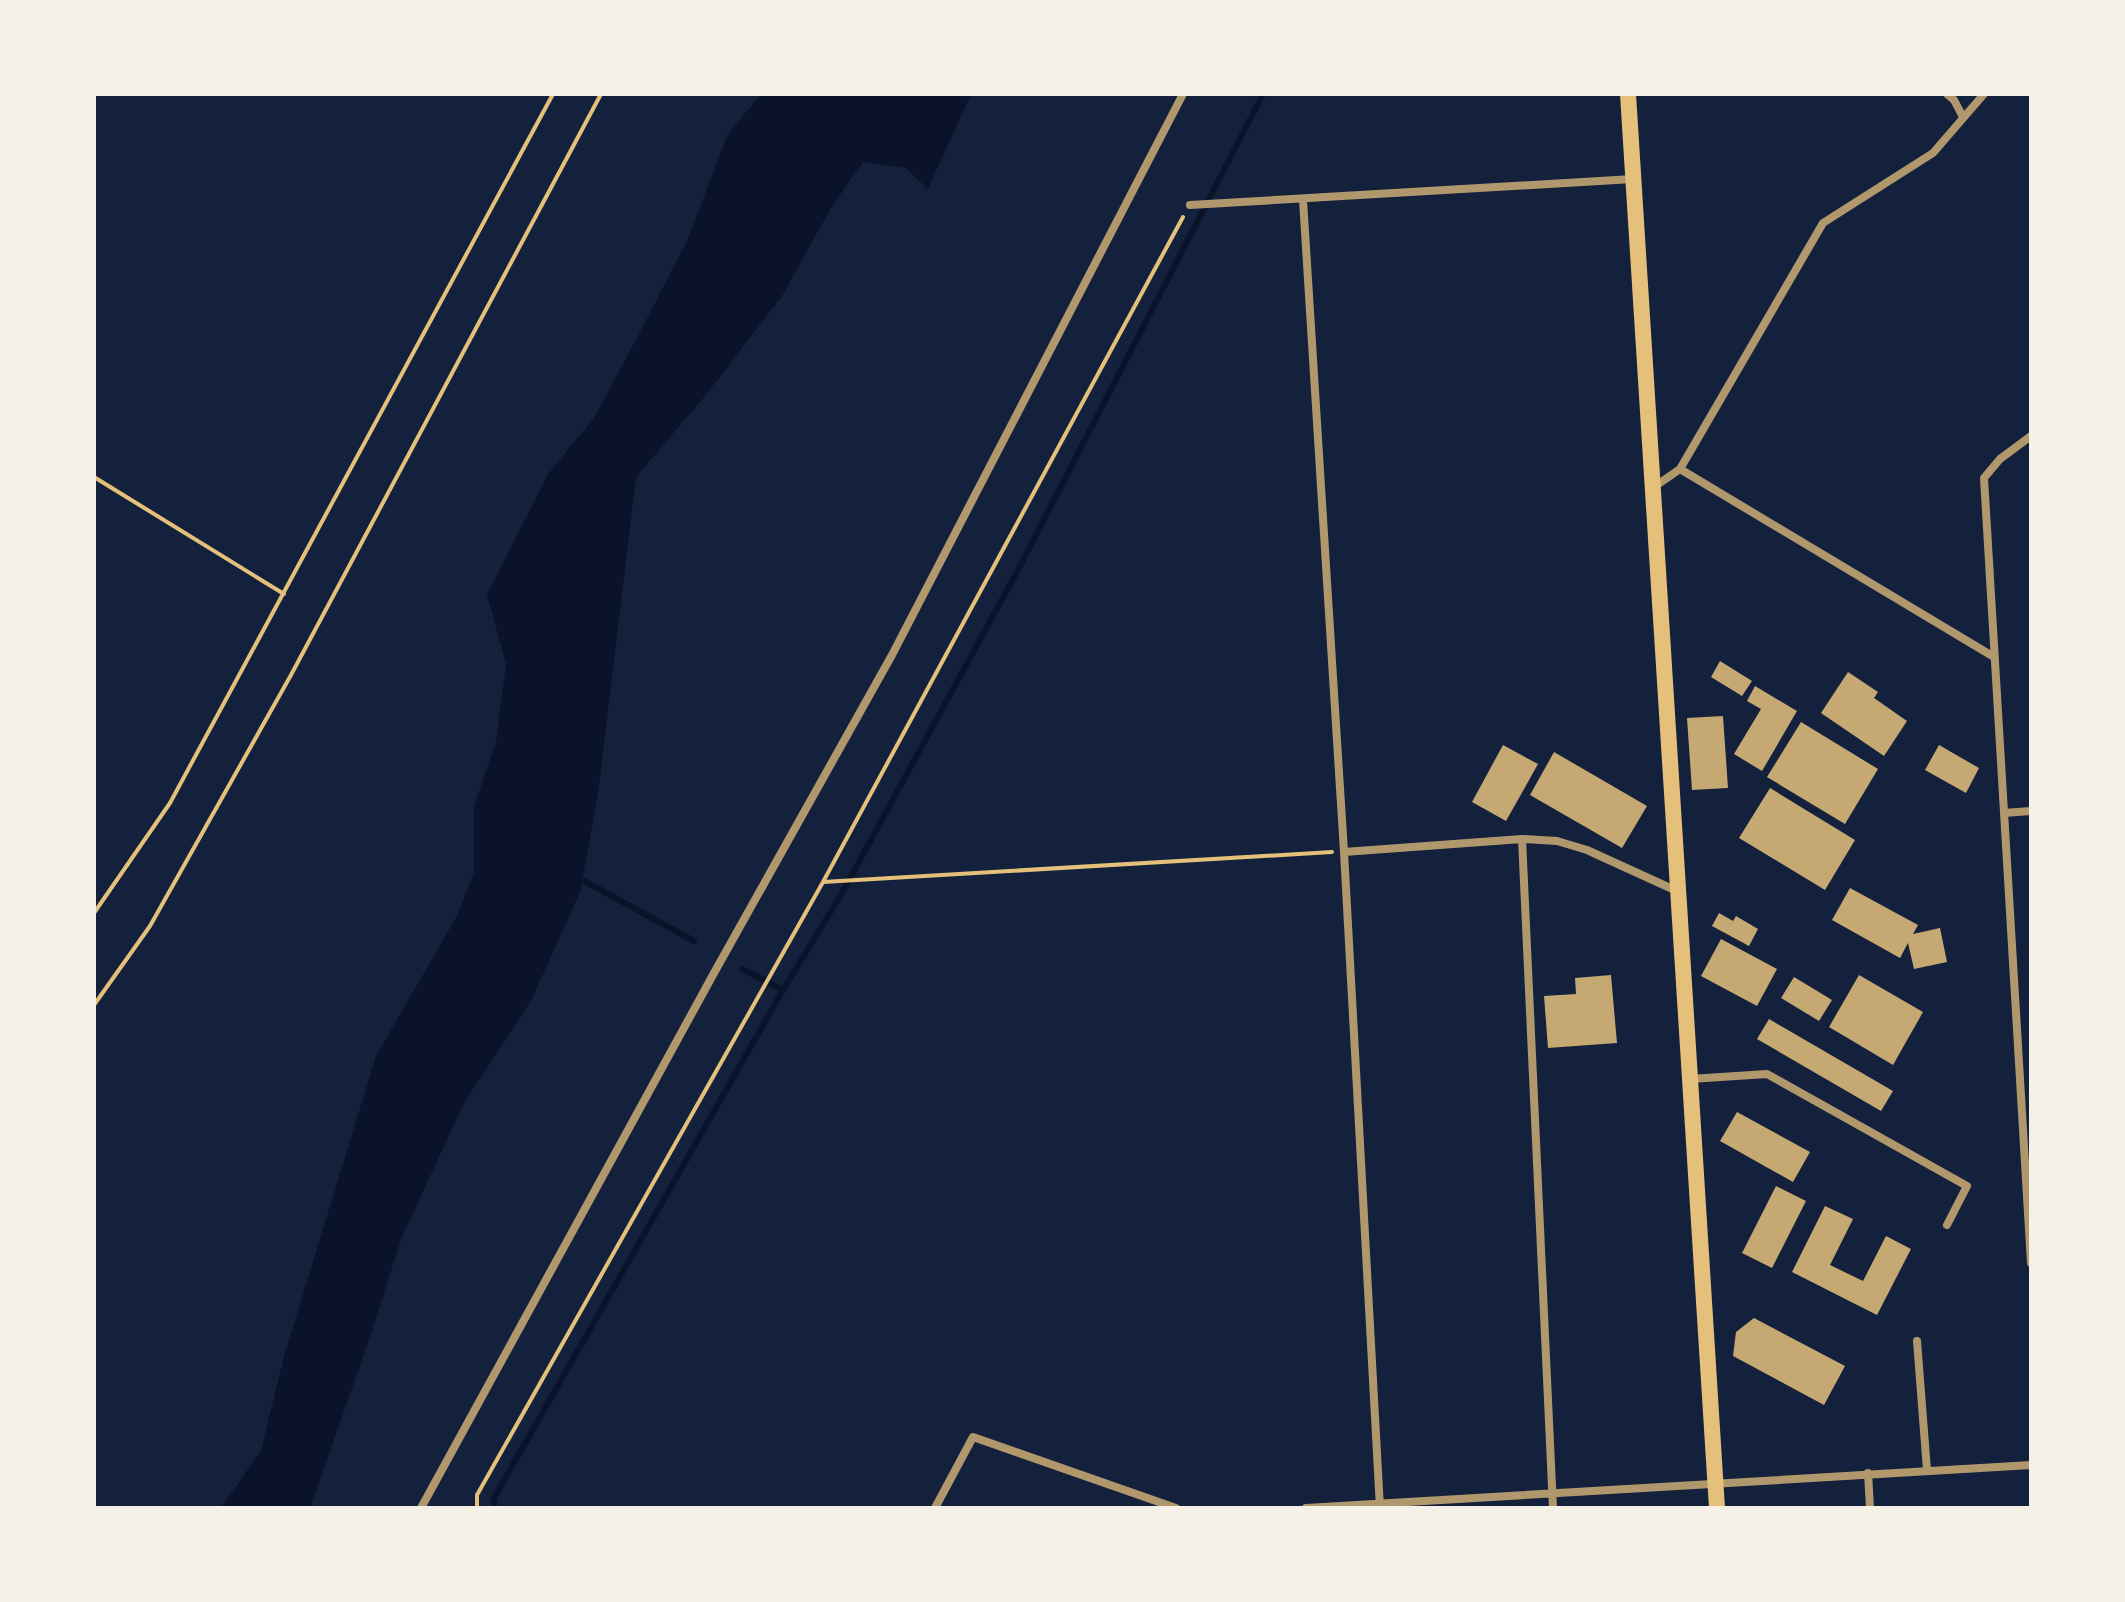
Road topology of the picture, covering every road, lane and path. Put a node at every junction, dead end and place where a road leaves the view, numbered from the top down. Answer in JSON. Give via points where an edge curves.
{"nodes":[{"id":1,"x":553,"y":94,"type":"edge"},
{"id":2,"x":601,"y":94,"type":"edge"},
{"id":3,"x":1183,"y":94,"type":"edge"},
{"id":4,"x":1628,"y":94,"type":"edge"},
{"id":5,"x":1947,"y":94,"type":"edge"},
{"id":6,"x":1984,"y":94,"type":"edge"},
{"id":7,"x":1963,"y":117,"type":"junction"},
{"id":8,"x":1634,"y":179,"type":"junction"},
{"id":9,"x":1303,"y":200,"type":"junction"},
{"id":10,"x":1194,"y":205,"type":"joint"},
{"id":11,"x":2031,"y":436,"type":"edge"},
{"id":12,"x":1680,"y":469,"type":"junction"},
{"id":13,"x":94,"y":477,"type":"edge"},
{"id":14,"x":1654,"y":487,"type":"junction"},
{"id":15,"x":284,"y":594,"type":"junction"},
{"id":16,"x":1994,"y":657,"type":"junction"},
{"id":17,"x":2031,"y":811,"type":"edge"},
{"id":18,"x":2004,"y":813,"type":"junction"},
{"id":19,"x":1522,"y":839,"type":"junction"},
{"id":20,"x":1344,"y":852,"type":"junction"},
{"id":21,"x":823,"y":882,"type":"junction"},
{"id":22,"x":1679,"y":892,"type":"junction"},
{"id":23,"x":94,"y":913,"type":"edge"},
{"id":24,"x":94,"y":1005,"type":"edge"},
{"id":25,"x":1690,"y":1079,"type":"junction"},
{"id":26,"x":1947,"y":1225,"type":"dead end"},
{"id":27,"x":2031,"y":1263,"type":"edge"},
{"id":28,"x":1917,"y":1341,"type":"dead end"},
{"id":29,"x":2031,"y":1465,"type":"edge"},
{"id":30,"x":1927,"y":1470,"type":"junction"},
{"id":31,"x":1868,"y":1473,"type":"junction"},
{"id":32,"x":1716,"y":1485,"type":"junction"},
{"id":33,"x":1552,"y":1494,"type":"junction"},
{"id":34,"x":1380,"y":1505,"type":"edge"},
{"id":35,"x":421,"y":1508,"type":"edge"},
{"id":36,"x":477,"y":1508,"type":"edge"},
{"id":37,"x":935,"y":1508,"type":"edge"},
{"id":38,"x":1176,"y":1508,"type":"edge"},
{"id":39,"x":1306,"y":1508,"type":"edge"},
{"id":40,"x":1553,"y":1508,"type":"edge"},
{"id":41,"x":1717,"y":1508,"type":"edge"},
{"id":42,"x":1870,"y":1508,"type":"edge"}],
"edges":[{"from":1,"to":15,"type":"path"},
{"from":2,"to":24,"type":"path","via":[[283,689],[150,926]]},
{"from":3,"to":35,"type":"street","via":[[892,655]]},
{"from":4,"to":8,"type":"main road"},
{"from":5,"to":7,"type":"street"},
{"from":6,"to":7,"type":"street"},
{"from":7,"to":12,"type":"street","via":[[1933,153],[1823,223]]},
{"from":8,"to":9,"type":"street"},
{"from":8,"to":14,"type":"main road"},
{"from":9,"to":10,"type":"street"},
{"from":9,"to":20,"type":"street"},
{"from":10,"to":21,"type":"path"},
{"from":11,"to":16,"type":"street","via":[[1984,478]]},
{"from":12,"to":14,"type":"street"},
{"from":12,"to":16,"type":"street"},
{"from":13,"to":15,"type":"path"},
{"from":14,"to":22,"type":"main road"},
{"from":15,"to":23,"type":"path","via":[[170,803]]},
{"from":16,"to":18,"type":"street"},
{"from":17,"to":18,"type":"street"},
{"from":18,"to":27,"type":"street"},
{"from":19,"to":20,"type":"street"},
{"from":19,"to":22,"type":"street","via":[[1587,850]]},
{"from":19,"to":33,"type":"street"},
{"from":20,"to":21,"type":"path"},
{"from":20,"to":34,"type":"street"},
{"from":21,"to":36,"type":"path","via":[[477,1495]]},
{"from":22,"to":25,"type":"main road"},
{"from":25,"to":26,"type":"street","via":[[1767,1074],[1967,1186]]},
{"from":25,"to":32,"type":"main road"},
{"from":28,"to":30,"type":"street"},
{"from":29,"to":30,"type":"street"},
{"from":30,"to":31,"type":"street"},
{"from":31,"to":32,"type":"street"},
{"from":31,"to":42,"type":"street"},
{"from":32,"to":33,"type":"street"},
{"from":32,"to":41,"type":"main road"},
{"from":33,"to":34,"type":"street"},
{"from":33,"to":40,"type":"street"},
{"from":34,"to":39,"type":"street"},
{"from":37,"to":38,"type":"street","via":[[973,1437]]}]}
